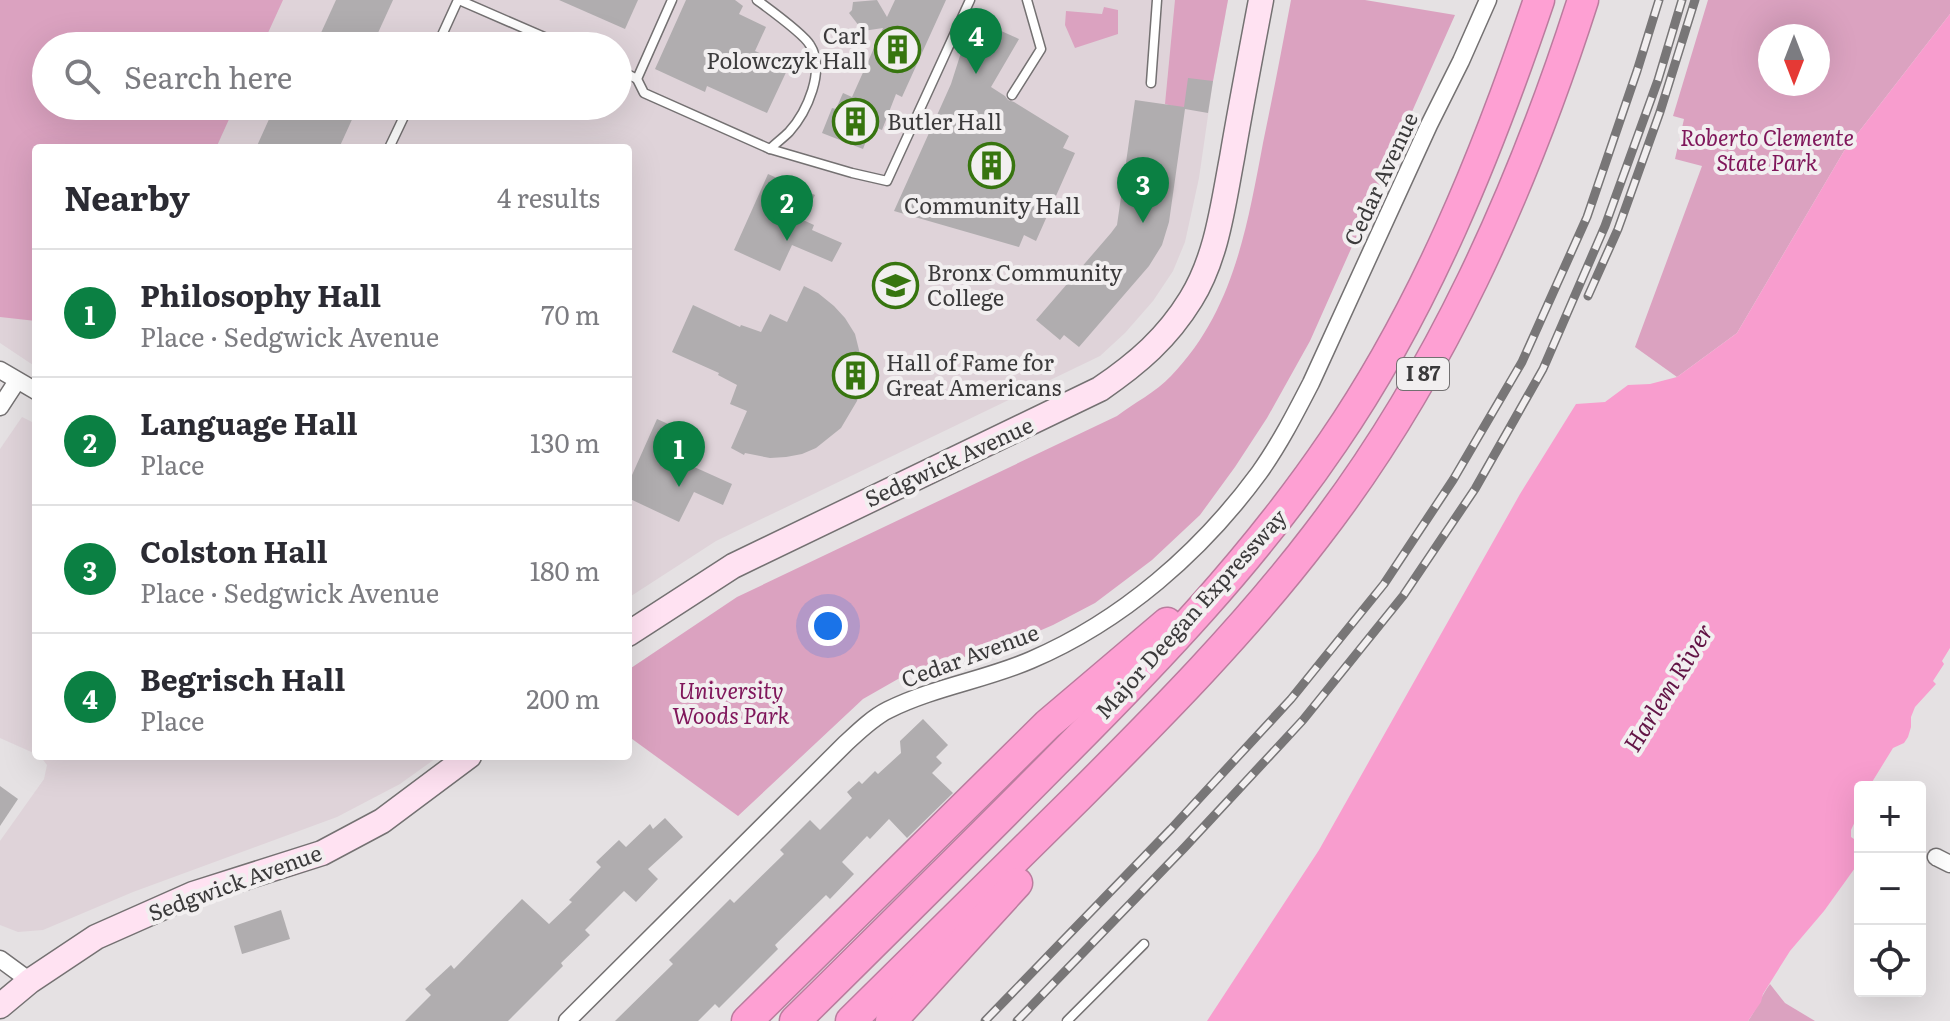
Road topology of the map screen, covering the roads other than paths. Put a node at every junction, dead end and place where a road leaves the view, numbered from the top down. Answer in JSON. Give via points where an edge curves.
{"nodes":[{"id":1,"x":458,"y":0,"type":"edge"},
{"id":2,"x":672,"y":0,"type":"edge"},
{"id":3,"x":757,"y":0,"type":"edge"},
{"id":4,"x":970,"y":0,"type":"edge"},
{"id":5,"x":1027,"y":0,"type":"edge"},
{"id":6,"x":1157,"y":0,"type":"edge"},
{"id":7,"x":1261,"y":0,"type":"edge"},
{"id":8,"x":1488,"y":0,"type":"edge"},
{"id":9,"x":1539,"y":0,"type":"edge"},
{"id":10,"x":1583,"y":0,"type":"edge"},
{"id":11,"x":443,"y":32,"type":"edge"},
{"id":12,"x":532,"y":32,"type":"edge"},
{"id":13,"x":632,"y":76,"type":"edge"},
{"id":14,"x":637,"y":79,"type":"junction"},
{"id":15,"x":1151,"y":83,"type":"dead end"},
{"id":16,"x":1012,"y":95,"type":"dead end"},
{"id":17,"x":402,"y":120,"type":"edge"},
{"id":18,"x":391,"y":144,"type":"edge"},
{"id":19,"x":770,"y":149,"type":"junction"},
{"id":20,"x":0,"y":370,"type":"edge"},
{"id":21,"x":17,"y":381,"type":"junction"},
{"id":22,"x":32,"y":389,"type":"edge"},
{"id":23,"x":0,"y":407,"type":"edge"},
{"id":24,"x":1294,"y":498,"type":"junction"},
{"id":25,"x":632,"y":631,"type":"edge"},
{"id":26,"x":1177,"y":696,"type":"junction"},
{"id":27,"x":464,"y":760,"type":"edge"},
{"id":28,"x":1144,"y":944,"type":"dead end"},
{"id":29,"x":0,"y":959,"type":"edge"},
{"id":30,"x":30,"y":981,"type":"junction"},
{"id":31,"x":0,"y":1006,"type":"edge"},
{"id":32,"x":567,"y":1021,"type":"edge"},
{"id":33,"x":747,"y":1021,"type":"edge"},
{"id":34,"x":795,"y":1021,"type":"edge"},
{"id":35,"x":851,"y":1021,"type":"edge"},
{"id":36,"x":891,"y":1021,"type":"edge"},
{"id":37,"x":1067,"y":1021,"type":"edge"}],
"edges":[{"from":1,"to":11,"type":"lane"},
{"from":1,"to":12,"type":"lane"},
{"from":2,"to":14,"type":"lane"},
{"from":3,"to":19,"type":"lane","via":[[809,43],[816,60],[806,105],[791,130]]},
{"from":4,"to":19,"type":"lane","via":[[887,181]]},
{"from":5,"to":16,"type":"lane","via":[[1041,49]]},
{"from":6,"to":15,"type":"lane"},
{"from":7,"to":25,"type":"main road","name":"Sedgwick Avenue","via":[[1208,264],[1192,297],[1154,347],[1100,389],[745,559]]},
{"from":8,"to":32,"type":"street","name":"Cedar Avenue","via":[[1297,411],[1232,507],[1152,586],[1074,639],[1031,660],[930,692],[871,722]]},
{"from":9,"to":24,"type":"highway","name":"Major Deegan Expressway","number":"I 87","via":[[1495,123],[1408,317]]},
{"from":10,"to":26,"type":"highway","name":"Major Deegan Expressway","number":"I 87","via":[[1496,230],[1434,356],[1318,535]]},
{"from":13,"to":14,"type":"lane"},
{"from":14,"to":19,"type":"lane","via":[[644,93]]},
{"from":17,"to":18,"type":"lane"},
{"from":20,"to":21,"type":"street"},
{"from":21,"to":22,"type":"street"},
{"from":21,"to":23,"type":"street"},
{"from":24,"to":33,"type":"highway","via":[[1177,614],[1031,739]]},
{"from":24,"to":34,"type":"highway","name":"Major Deegan Expressway","number":"I 87","via":[[1203,608],[1107,710]]},
{"from":26,"to":35,"type":"highway","name":"Major Deegan Expressway","number":"I 87"},
{"from":26,"to":36,"type":"highway"},
{"from":27,"to":30,"type":"main road","name":"Sedgwick Avenue","via":[[382,821],[322,853],[193,894],[96,937]]},
{"from":28,"to":37,"type":"lane"},
{"from":29,"to":30,"type":"street"},
{"from":30,"to":31,"type":"main road","name":"Sedgwick Avenue"}]}
